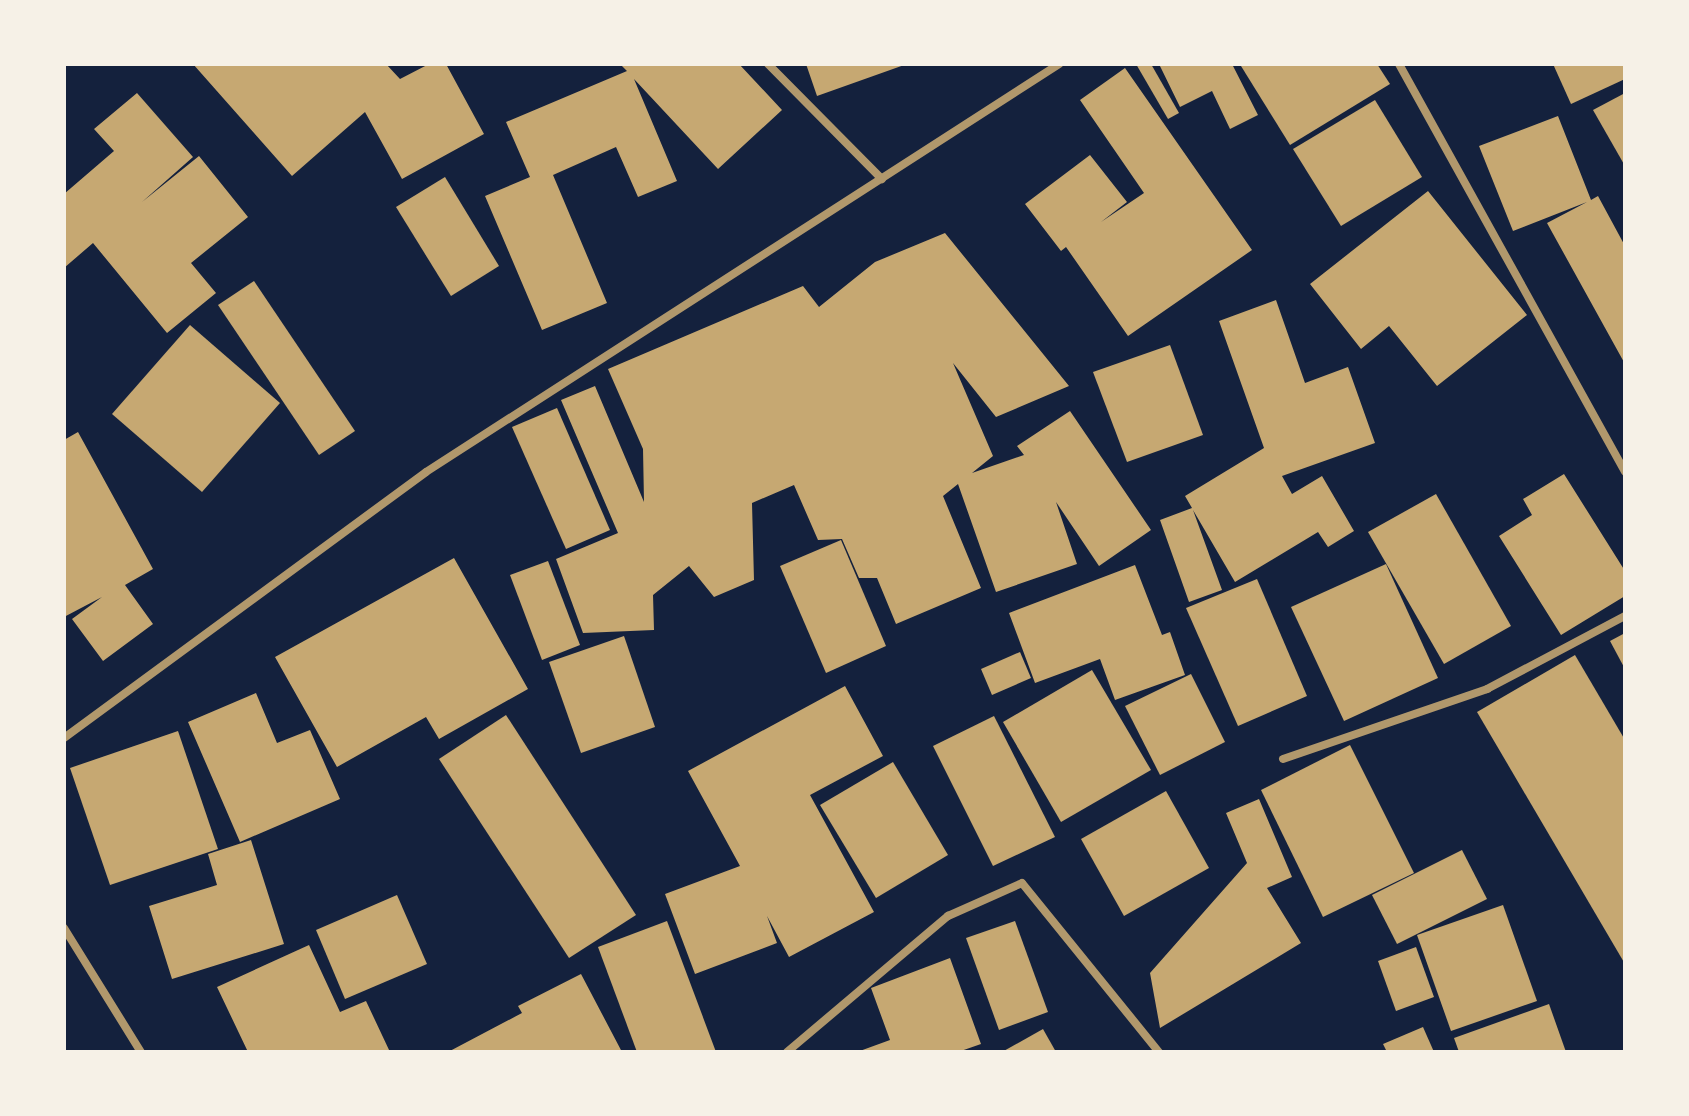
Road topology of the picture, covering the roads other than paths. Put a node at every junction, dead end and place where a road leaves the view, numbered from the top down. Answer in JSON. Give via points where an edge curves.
{"nodes":[{"id":1,"x":768,"y":64,"type":"edge"},
{"id":2,"x":1059,"y":64,"type":"edge"},
{"id":3,"x":1399,"y":64,"type":"edge"},
{"id":4,"x":882,"y":179,"type":"junction"},
{"id":5,"x":1625,"y":472,"type":"edge"},
{"id":6,"x":1625,"y":616,"type":"edge"},
{"id":7,"x":64,"y":738,"type":"edge"},
{"id":8,"x":1283,"y":759,"type":"dead end"},
{"id":9,"x":64,"y":928,"type":"edge"},
{"id":10,"x":141,"y":1052,"type":"edge"},
{"id":11,"x":787,"y":1052,"type":"edge"},
{"id":12,"x":1159,"y":1052,"type":"edge"}],
"edges":[{"from":1,"to":4,"type":"street"},
{"from":2,"to":4,"type":"street"},
{"from":3,"to":5,"type":"street"},
{"from":4,"to":7,"type":"street","via":[[426,472]]},
{"from":6,"to":8,"type":"street","via":[[1487,689]]},
{"from":9,"to":10,"type":"street"},
{"from":11,"to":12,"type":"street","via":[[948,916],[1022,883]]}]}
